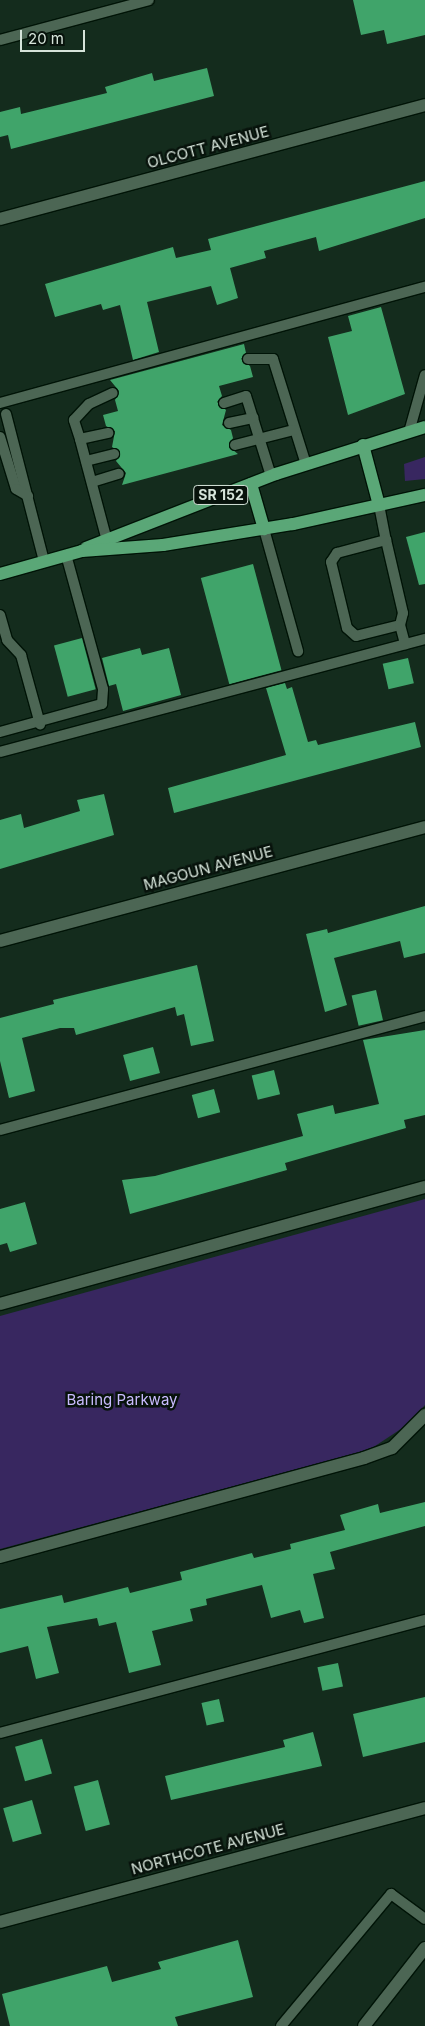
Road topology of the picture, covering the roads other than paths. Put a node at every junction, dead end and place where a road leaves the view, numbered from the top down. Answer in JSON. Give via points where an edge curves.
{"nodes":[{"id":1,"x":149,"y":0,"type":"edge"},
{"id":2,"x":0,"y":40,"type":"edge"},
{"id":3,"x":425,"y":106,"type":"edge"},
{"id":4,"x":0,"y":219,"type":"edge"},
{"id":5,"x":425,"y":287,"type":"edge"},
{"id":6,"x":248,"y":358,"type":"dead end"},
{"id":7,"x":425,"y":375,"type":"edge"},
{"id":8,"x":114,"y":393,"type":"dead end"},
{"id":9,"x":0,"y":403,"type":"edge"},
{"id":10,"x":224,"y":403,"type":"dead end"},
{"id":11,"x":6,"y":414,"type":"dead end"},
{"id":12,"x":253,"y":418,"type":"junction"},
{"id":13,"x":229,"y":423,"type":"dead end"},
{"id":14,"x":425,"y":427,"type":"edge"},
{"id":15,"x":294,"y":430,"type":"junction"},
{"id":16,"x":108,"y":432,"type":"dead end"},
{"id":17,"x":409,"y":432,"type":"junction"},
{"id":18,"x":0,"y":437,"type":"edge"},
{"id":19,"x":80,"y":439,"type":"junction"},
{"id":20,"x":260,"y":439,"type":"junction"},
{"id":21,"x":235,"y":445,"type":"dead end"},
{"id":22,"x":363,"y":445,"type":"junction"},
{"id":23,"x":114,"y":454,"type":"dead end"},
{"id":24,"x":86,"y":461,"type":"junction"},
{"id":25,"x":306,"y":464,"type":"junction"},
{"id":26,"x":119,"y":474,"type":"dead end"},
{"id":27,"x":271,"y":476,"type":"junction"},
{"id":28,"x":92,"y":482,"type":"junction"},
{"id":29,"x":251,"y":484,"type":"junction"},
{"id":30,"x":425,"y":495,"type":"edge"},
{"id":31,"x":28,"y":496,"type":"junction"},
{"id":32,"x":378,"y":505,"type":"junction"},
{"id":33,"x":264,"y":529,"type":"junction"},
{"id":34,"x":106,"y":537,"type":"junction"},
{"id":35,"x":386,"y":540,"type":"junction"},
{"id":36,"x":82,"y":551,"type":"junction"},
{"id":37,"x":66,"y":555,"type":"junction"},
{"id":38,"x":44,"y":561,"type":"junction"},
{"id":39,"x":0,"y":574,"type":"edge"},
{"id":40,"x":0,"y":615,"type":"edge"},
{"id":41,"x":400,"y":625,"type":"junction"},
{"id":42,"x":425,"y":639,"type":"edge"},
{"id":43,"x":4,"y":641,"type":"edge"},
{"id":44,"x":405,"y":644,"type":"junction"},
{"id":45,"x":298,"y":651,"type":"dead end"},
{"id":46,"x":40,"y":724,"type":"junction"},
{"id":47,"x":0,"y":732,"type":"edge"},
{"id":48,"x":0,"y":752,"type":"edge"},
{"id":49,"x":425,"y":827,"type":"edge"},
{"id":50,"x":0,"y":941,"type":"edge"},
{"id":51,"x":425,"y":1016,"type":"edge"},
{"id":52,"x":0,"y":1130,"type":"edge"},
{"id":53,"x":425,"y":1187,"type":"edge"},
{"id":54,"x":0,"y":1304,"type":"edge"},
{"id":55,"x":425,"y":1415,"type":"edge"},
{"id":56,"x":0,"y":1557,"type":"edge"},
{"id":57,"x":425,"y":1620,"type":"edge"},
{"id":58,"x":0,"y":1733,"type":"edge"},
{"id":59,"x":425,"y":1808,"type":"edge"},
{"id":60,"x":425,"y":1919,"type":"edge"},
{"id":61,"x":0,"y":1922,"type":"edge"},
{"id":62,"x":425,"y":1948,"type":"edge"},
{"id":63,"x":367,"y":2025,"type":"edge"},
{"id":64,"x":281,"y":2026,"type":"edge"}],
"edges":[{"from":1,"to":2,"type":"lane"},
{"from":3,"to":4,"type":"street","name":"OLCOTT AVENUE"},
{"from":5,"to":9,"type":"lane"},
{"from":6,"to":15,"type":"lane","via":[[273,359]]},
{"from":7,"to":17,"type":"lane"},
{"from":8,"to":19,"type":"lane","via":[[89,404],[74,420]]},
{"from":10,"to":12,"type":"lane","via":[[246,396]]},
{"from":11,"to":31,"type":"lane"},
{"from":12,"to":13,"type":"lane"},
{"from":12,"to":20,"type":"lane"},
{"from":14,"to":17,"type":"main road","number":"SR 152"},
{"from":15,"to":20,"type":"lane"},
{"from":15,"to":25,"type":"lane"},
{"from":16,"to":19,"type":"lane"},
{"from":17,"to":22,"type":"main road","number":"SR 152"},
{"from":18,"to":31,"type":"lane","via":[[16,489]]},
{"from":19,"to":24,"type":"lane"},
{"from":20,"to":21,"type":"lane"},
{"from":20,"to":27,"type":"lane"},
{"from":22,"to":25,"type":"main road","number":"SR 152"},
{"from":22,"to":32,"type":"main road"},
{"from":23,"to":24,"type":"lane"},
{"from":24,"to":28,"type":"lane"},
{"from":25,"to":27,"type":"main road","number":"SR 152"},
{"from":26,"to":28,"type":"lane"},
{"from":27,"to":29,"type":"main road","number":"SR 152"},
{"from":28,"to":34,"type":"lane"},
{"from":29,"to":33,"type":"main road"},
{"from":29,"to":34,"type":"main road","number":"SR 152"},
{"from":30,"to":32,"type":"main road","number":"SR 152"},
{"from":31,"to":38,"type":"lane"},
{"from":32,"to":33,"type":"main road","number":"SR 152"},
{"from":32,"to":35,"type":"lane"},
{"from":33,"to":36,"type":"main road","number":"SR 152","via":[[163,545]]},
{"from":33,"to":45,"type":"lane"},
{"from":34,"to":36,"type":"main road","number":"SR 152"},
{"from":35,"to":41,"type":"lane","via":[[403,614]]},
{"from":35,"to":41,"type":"lane","via":[[337,553],[331,562],[347,628],[356,636]]},
{"from":36,"to":37,"type":"main road","number":"SR 152"},
{"from":37,"to":38,"type":"main road","number":"SR 152"},
{"from":37,"to":46,"type":"lane","via":[[103,689],[102,704]]},
{"from":38,"to":39,"type":"main road","number":"SR 152"},
{"from":40,"to":43,"type":"lane"},
{"from":41,"to":44,"type":"lane"},
{"from":42,"to":44,"type":"lane"},
{"from":43,"to":46,"type":"lane","via":[[21,655]]},
{"from":44,"to":48,"type":"lane"},
{"from":46,"to":47,"type":"lane"},
{"from":49,"to":50,"type":"street","name":"MAGOUN AVENUE"},
{"from":51,"to":52,"type":"lane"},
{"from":53,"to":54,"type":"street"},
{"from":55,"to":56,"type":"street","via":[[392,1448],[364,1458]]},
{"from":57,"to":58,"type":"lane"},
{"from":59,"to":61,"type":"street","name":"NORTHCOTE AVENUE"},
{"from":60,"to":64,"type":"lane","via":[[391,1894]]},
{"from":62,"to":63,"type":"street"}]}
